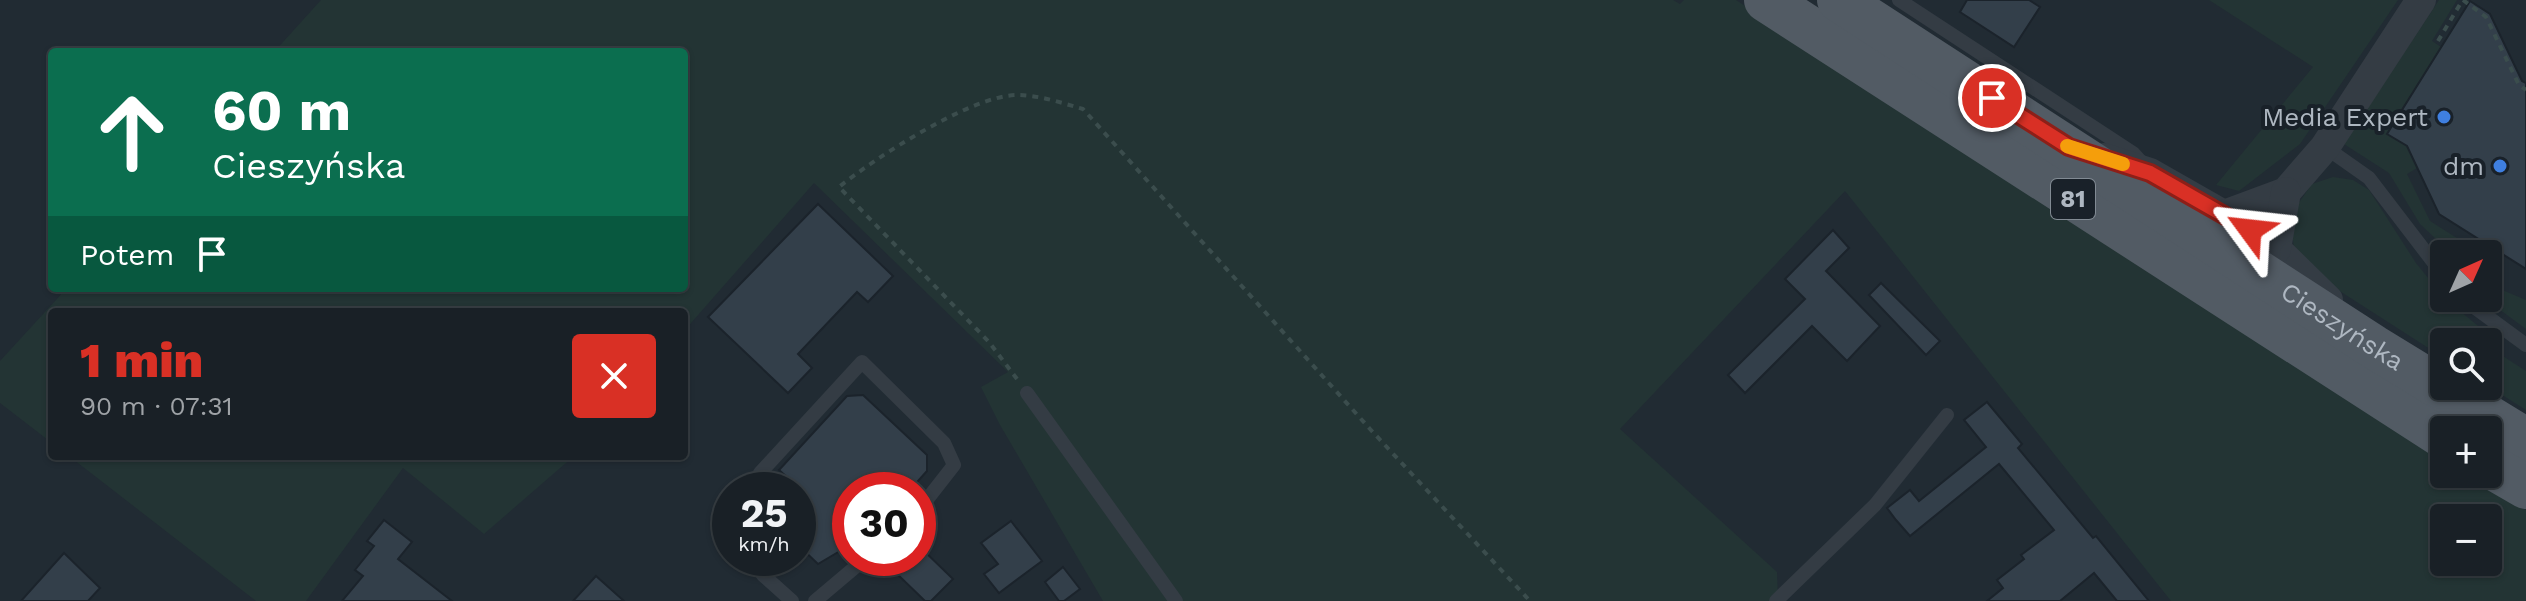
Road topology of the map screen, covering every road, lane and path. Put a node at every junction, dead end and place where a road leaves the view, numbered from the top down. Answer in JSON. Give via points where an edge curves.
{"nodes":[{"id":1,"x":1766,"y":0,"type":"edge"},
{"id":2,"x":1839,"y":0,"type":"edge"},
{"id":3,"x":1899,"y":0,"type":"edge"},
{"id":4,"x":2421,"y":0,"type":"edge"},
{"id":5,"x":2463,"y":1,"type":"edge"},
{"id":6,"x":2438,"y":41,"type":"dead end"},
{"id":7,"x":2526,"y":90,"type":"edge"},
{"id":8,"x":2069,"y":147,"type":"junction"},
{"id":9,"x":2325,"y":147,"type":"junction"},
{"id":10,"x":2150,"y":173,"type":"junction"},
{"id":11,"x":2286,"y":192,"type":"junction"},
{"id":12,"x":2224,"y":215,"type":"junction"},
{"id":13,"x":2276,"y":249,"type":"junction"},
{"id":14,"x":2430,"y":258,"type":"edge"},
{"id":15,"x":2481,"y":312,"type":"edge"},
{"id":16,"x":2526,"y":345,"type":"edge"},
{"id":17,"x":2374,"y":347,"type":"junction"},
{"id":18,"x":1027,"y":393,"type":"joint"},
{"id":19,"x":1947,"y":415,"type":"dead end"},
{"id":20,"x":2430,"y":428,"type":"edge"},
{"id":21,"x":2526,"y":440,"type":"edge"},
{"id":22,"x":761,"y":472,"type":"edge"},
{"id":23,"x":2502,"y":473,"type":"edge"},
{"id":24,"x":2526,"y":487,"type":"edge"},
{"id":25,"x":936,"y":488,"type":"edge"},
{"id":26,"x":764,"y":576,"type":"edge"},
{"id":27,"x":845,"y":576,"type":"edge"},
{"id":28,"x":792,"y":601,"type":"edge"},
{"id":29,"x":815,"y":601,"type":"edge"},
{"id":30,"x":1176,"y":601,"type":"edge"},
{"id":31,"x":1530,"y":601,"type":"edge"},
{"id":32,"x":1776,"y":601,"type":"edge"}],
"edges":[{"from":1,"to":20,"type":"main road","name":"Cieszyńska","number":"81"},
{"from":2,"to":8,"type":"main road","name":"Cieszyńska","number":"81"},
{"from":3,"to":10,"type":"lane","via":[[2133,153]]},
{"from":4,"to":9,"type":"street"},
{"from":5,"to":6,"type":"path"},
{"from":5,"to":7,"type":"path","via":[[2486,17]]},
{"from":8,"to":10,"type":"street"},
{"from":8,"to":17,"type":"main road","name":"Cieszyńska","number":"81"},
{"from":9,"to":11,"type":"street"},
{"from":9,"to":14,"type":"lane","via":[[2369,178]]},
{"from":10,"to":12,"type":"street"},
{"from":11,"to":12,"type":"street"},
{"from":11,"to":13,"type":"street"},
{"from":12,"to":13,"type":"street"},
{"from":13,"to":17,"type":"street"},
{"from":15,"to":16,"type":"lane"},
{"from":17,"to":21,"type":"main road","name":"Cieszyńska","number":"81"},
{"from":18,"to":30,"type":"lane"},
{"from":18,"to":31,"type":"path","via":[[989,342],[839,187],[871,160],[930,128],[977,105],[1016,94],[1083,109]]},
{"from":19,"to":32,"type":"lane","via":[[1875,505]]},
{"from":22,"to":25,"type":"lane","via":[[862,362],[944,443],[954,465]]},
{"from":23,"to":24,"type":"main road"},
{"from":26,"to":28,"type":"lane"},
{"from":27,"to":29,"type":"lane"}]}
